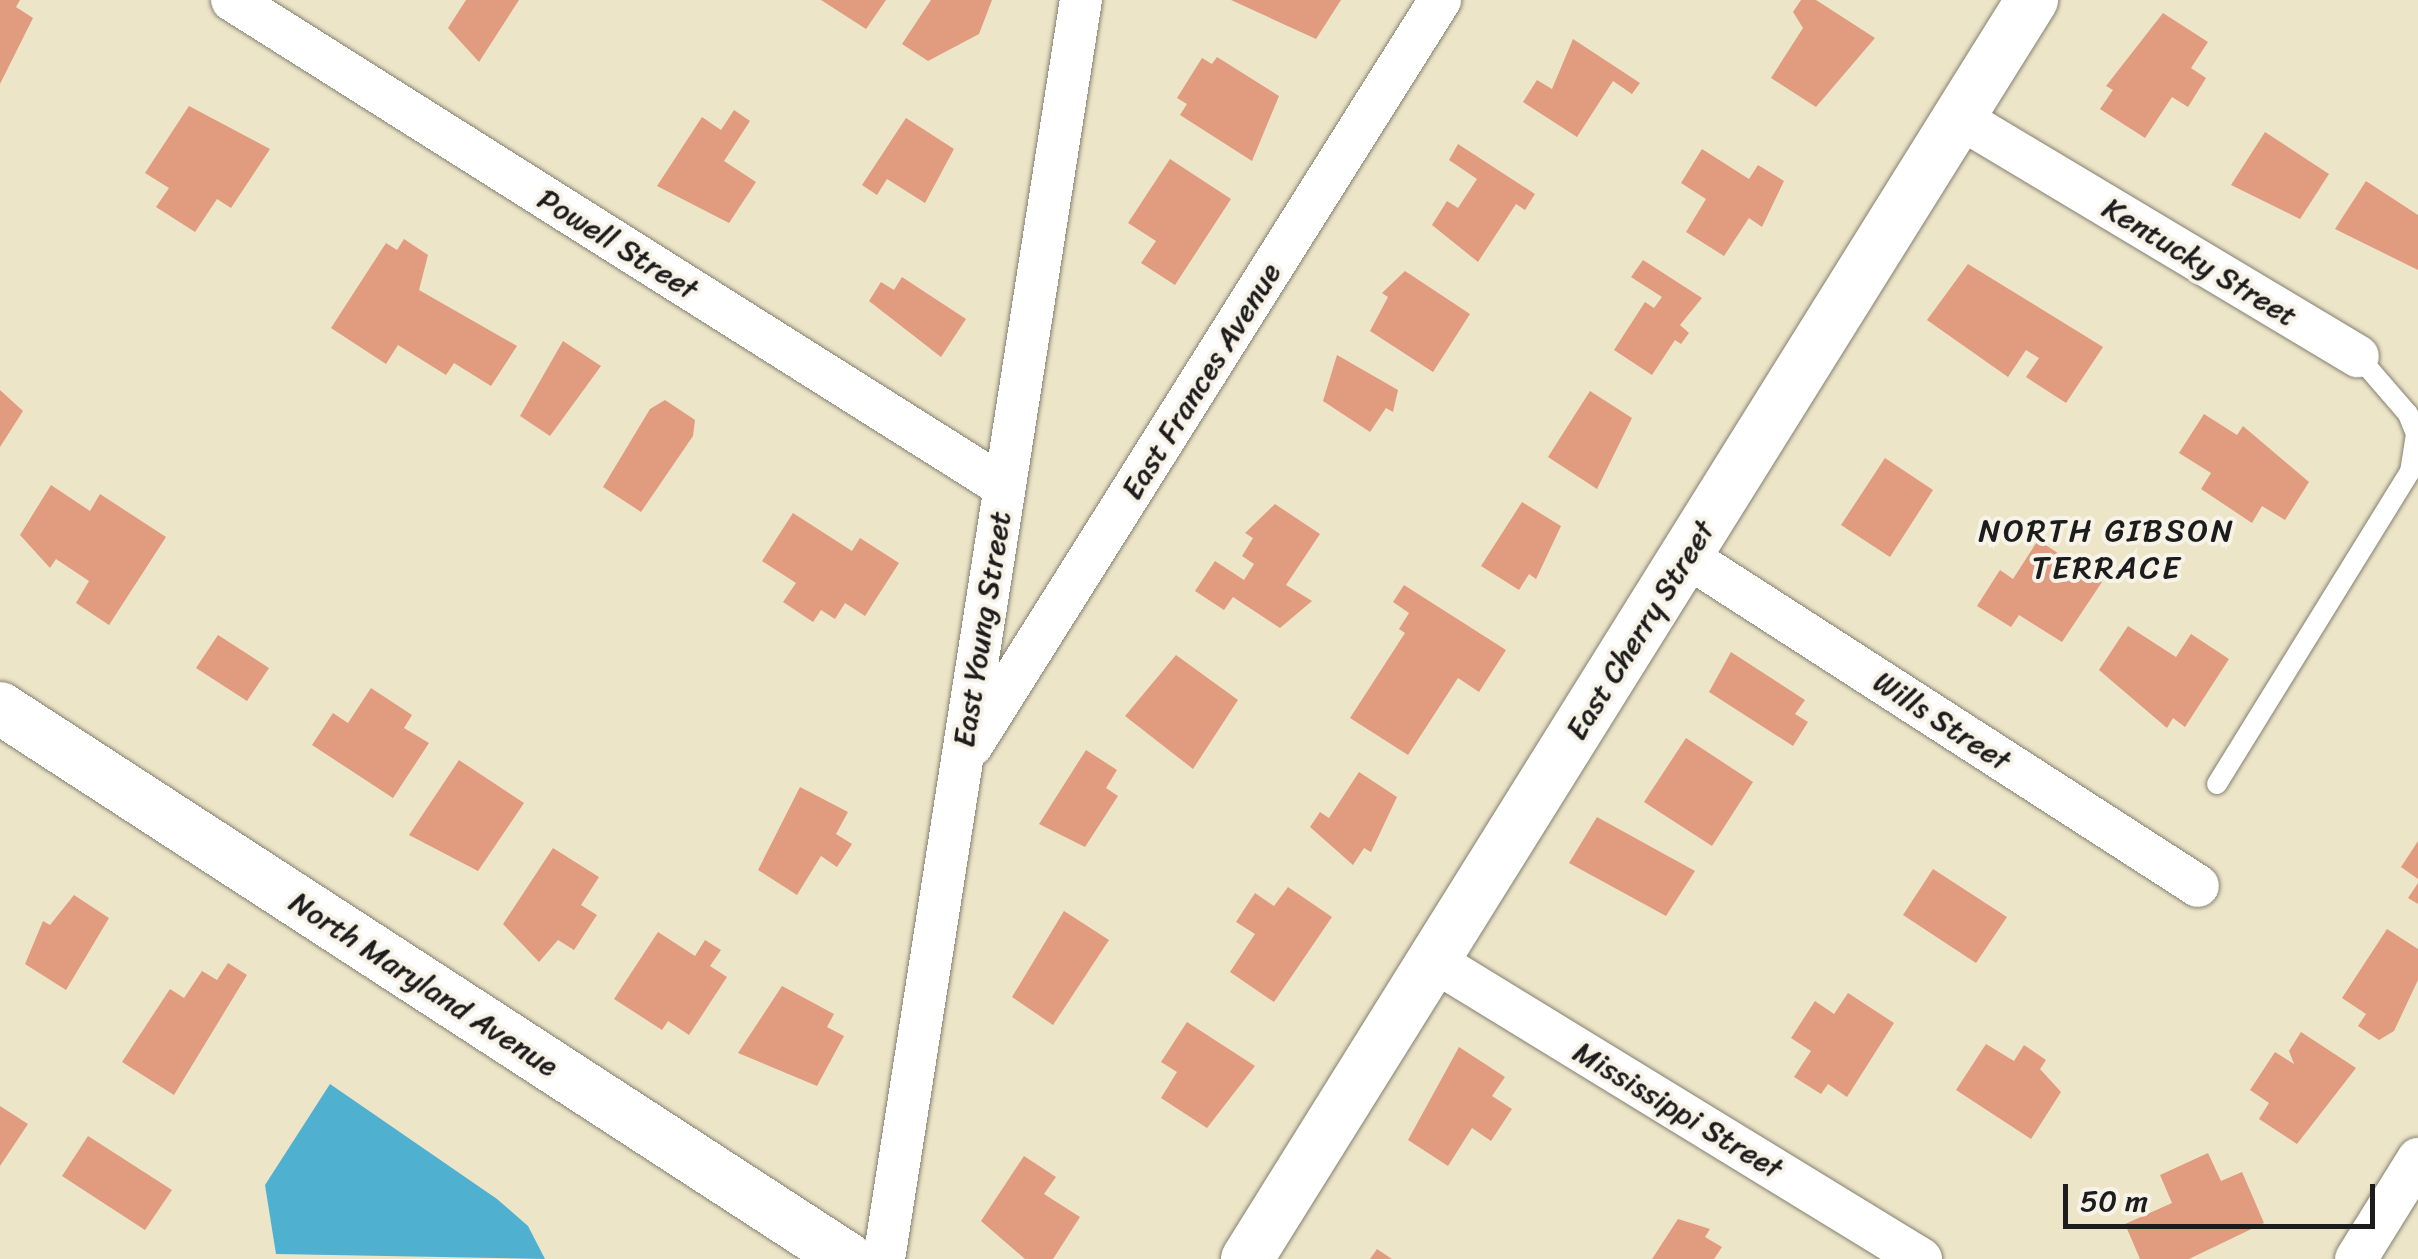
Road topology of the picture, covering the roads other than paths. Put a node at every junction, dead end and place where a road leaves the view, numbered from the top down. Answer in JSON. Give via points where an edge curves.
{"nodes":[{"id":1,"x":232,"y":0,"type":"edge"},
{"id":2,"x":1081,"y":0,"type":"edge"},
{"id":3,"x":1440,"y":0,"type":"edge"},
{"id":4,"x":2032,"y":0,"type":"edge"},
{"id":5,"x":1958,"y":118,"type":"junction"},
{"id":6,"x":2358,"y":356,"type":"joint"},
{"id":7,"x":2416,"y":434,"type":"edge"},
{"id":8,"x":1004,"y":487,"type":"junction"},
{"id":9,"x":1686,"y":556,"type":"junction"},
{"id":10,"x":0,"y":708,"type":"edge"},
{"id":11,"x":962,"y":762,"type":"junction"},
{"id":12,"x":2217,"y":784,"type":"dead end"},
{"id":13,"x":2198,"y":886,"type":"dead end"},
{"id":14,"x":1434,"y":961,"type":"junction"},
{"id":15,"x":2418,"y":1160,"type":"edge"},
{"id":16,"x":848,"y":1259,"type":"edge"},
{"id":17,"x":884,"y":1259,"type":"edge"},
{"id":18,"x":1248,"y":1259,"type":"edge"},
{"id":19,"x":1921,"y":1259,"type":"edge"},
{"id":20,"x":2356,"y":1259,"type":"edge"}],
"edges":[{"from":1,"to":8,"type":"street","name":"Powell Street"},
{"from":2,"to":8,"type":"street","name":"East Young Street"},
{"from":3,"to":11,"type":"street","name":"East Frances Avenue"},
{"from":4,"to":5,"type":"street","name":"East Cherry Street"},
{"from":5,"to":6,"type":"street","name":"Kentucky Street"},
{"from":5,"to":9,"type":"street","name":"East Cherry Street"},
{"from":6,"to":7,"type":"lane","name":"Kentucky Street"},
{"from":7,"to":12,"type":"lane","via":[[2399,495]]},
{"from":8,"to":11,"type":"street","name":"East Young Street"},
{"from":9,"to":13,"type":"street","name":"Wills Street"},
{"from":9,"to":14,"type":"street","name":"East Cherry Street"},
{"from":10,"to":16,"type":"street","name":"North Maryland Avenue"},
{"from":11,"to":17,"type":"street","name":"East Young Street"},
{"from":14,"to":18,"type":"street","name":"East Cherry Street"},
{"from":14,"to":19,"type":"street","name":"Mississippi Street"},
{"from":15,"to":20,"type":"street"}]}
